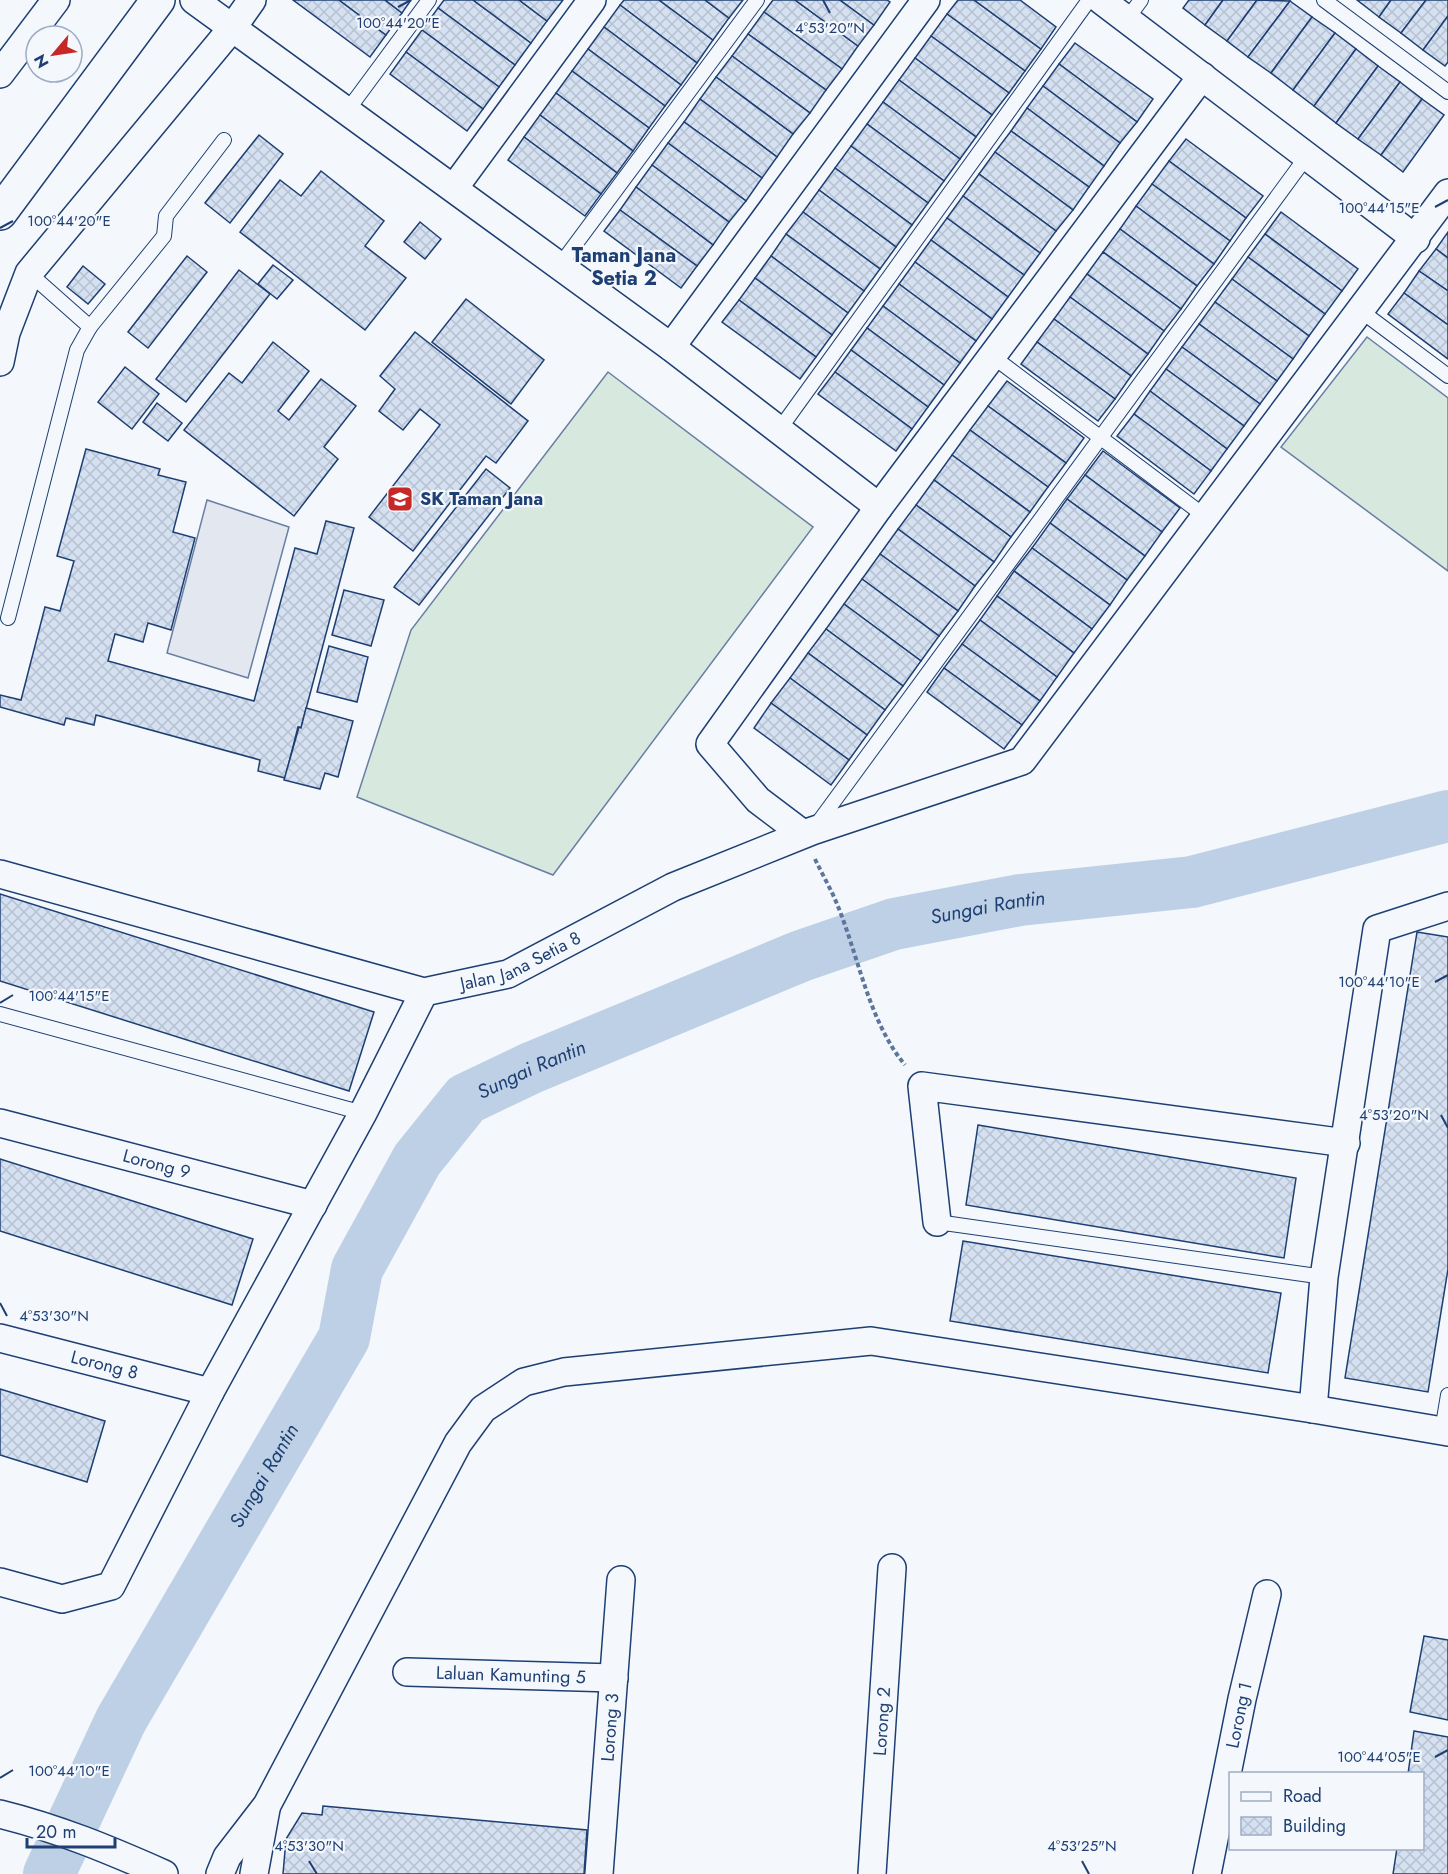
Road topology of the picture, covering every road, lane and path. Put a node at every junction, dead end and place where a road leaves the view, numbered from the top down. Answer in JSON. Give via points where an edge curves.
{"nodes":[{"id":1,"x":56,"y":0,"type":"edge"},
{"id":2,"x":158,"y":0,"type":"edge"},
{"id":3,"x":194,"y":0,"type":"edge"},
{"id":4,"x":252,"y":0,"type":"edge"},
{"id":5,"x":429,"y":0,"type":"edge"},
{"id":6,"x":592,"y":0,"type":"edge"},
{"id":7,"x":757,"y":0,"type":"edge"},
{"id":8,"x":926,"y":0,"type":"edge"},
{"id":9,"x":1089,"y":0,"type":"edge"},
{"id":10,"x":1101,"y":0,"type":"edge"},
{"id":11,"x":1324,"y":0,"type":"edge"},
{"id":12,"x":1134,"y":10,"type":"edge"},
{"id":13,"x":233,"y":27,"type":"junction"},
{"id":14,"x":0,"y":74,"type":"edge"},
{"id":15,"x":1202,"y":76,"type":"junction"},
{"id":16,"x":1448,"y":92,"type":"edge"},
{"id":17,"x":347,"y":111,"type":"junction"},
{"id":18,"x":224,"y":140,"type":"dead end"},
{"id":19,"x":1307,"y":156,"type":"junction"},
{"id":20,"x":454,"y":188,"type":"junction"},
{"id":21,"x":1448,"y":193,"type":"edge"},
{"id":22,"x":0,"y":213,"type":"edge"},
{"id":23,"x":1416,"y":239,"type":"junction"},
{"id":24,"x":560,"y":265,"type":"junction"},
{"id":25,"x":29,"y":273,"type":"junction"},
{"id":26,"x":1361,"y":311,"type":"junction"},
{"id":27,"x":90,"y":327,"type":"junction"},
{"id":28,"x":671,"y":347,"type":"junction"},
{"id":29,"x":992,"y":356,"type":"junction"},
{"id":30,"x":0,"y":362,"type":"edge"},
{"id":31,"x":1448,"y":376,"type":"edge"},
{"id":32,"x":779,"y":430,"type":"junction"},
{"id":33,"x":1101,"y":437,"type":"junction"},
{"id":34,"x":879,"y":507,"type":"junction"},
{"id":35,"x":1206,"y":517,"type":"junction"},
{"id":36,"x":8,"y":618,"type":"dead end"},
{"id":37,"x":807,"y":832,"type":"junction"},
{"id":38,"x":0,"y":874,"type":"edge"},
{"id":39,"x":1448,"y":906,"type":"edge"},
{"id":40,"x":424,"y":992,"type":"junction"},
{"id":41,"x":0,"y":1014,"type":"edge"},
{"id":42,"x":921,"y":1086,"type":"junction"},
{"id":43,"x":363,"y":1113,"type":"junction"},
{"id":44,"x":0,"y":1123,"type":"edge"},
{"id":45,"x":1346,"y":1143,"type":"junction"},
{"id":46,"x":313,"y":1205,"type":"junction"},
{"id":47,"x":937,"y":1222,"type":"joint"},
{"id":48,"x":1324,"y":1277,"type":"junction"},
{"id":49,"x":0,"y":1338,"type":"edge"},
{"id":50,"x":210,"y":1392,"type":"junction"},
{"id":51,"x":1448,"y":1395,"type":"edge"},
{"id":52,"x":1313,"y":1409,"type":"junction"},
{"id":53,"x":1445,"y":1432,"type":"edge"},
{"id":54,"x":892,"y":1568,"type":"dead end"},
{"id":55,"x":621,"y":1580,"type":"dead end"},
{"id":56,"x":0,"y":1582,"type":"edge"},
{"id":57,"x":1267,"y":1594,"type":"dead end"},
{"id":58,"x":407,"y":1672,"type":"dead end"},
{"id":59,"x":614,"y":1678,"type":"junction"},
{"id":60,"x":267,"y":1805,"type":"junction"},
{"id":61,"x":0,"y":1814,"type":"edge"},
{"id":62,"x":164,"y":1874,"type":"edge"},
{"id":63,"x":220,"y":1874,"type":"edge"},
{"id":64,"x":254,"y":1874,"type":"edge"},
{"id":65,"x":599,"y":1874,"type":"edge"},
{"id":66,"x":872,"y":1874,"type":"edge"},
{"id":67,"x":1207,"y":1874,"type":"edge"}],
"edges":[{"from":1,"to":14,"type":"street"},
{"from":2,"to":22,"type":"street"},
{"from":3,"to":13,"type":"street"},
{"from":4,"to":13,"type":"street"},
{"from":5,"to":17,"type":"lane"},
{"from":6,"to":20,"type":"street"},
{"from":7,"to":24,"type":"lane"},
{"from":8,"to":28,"type":"street"},
{"from":9,"to":32,"type":"lane"},
{"from":10,"to":12,"type":"street"},
{"from":11,"to":16,"type":"lane"},
{"from":12,"to":15,"type":"street"},
{"from":13,"to":17,"type":"street"},
{"from":13,"to":25,"type":"street"},
{"from":15,"to":19,"type":"street"},
{"from":15,"to":29,"type":"street"},
{"from":17,"to":20,"type":"street"},
{"from":18,"to":27,"type":"lane","via":[[166,216],[164,236]]},
{"from":19,"to":23,"type":"street"},
{"from":19,"to":33,"type":"lane"},
{"from":20,"to":24,"type":"street"},
{"from":21,"to":23,"type":"street"},
{"from":23,"to":26,"type":"street"},
{"from":24,"to":28,"type":"street"},
{"from":25,"to":27,"type":"lane"},
{"from":25,"to":30,"type":"street","via":[[6,333]]},
{"from":26,"to":31,"type":"lane"},
{"from":26,"to":35,"type":"street"},
{"from":27,"to":36,"type":"lane","via":[[77,351]]},
{"from":28,"to":32,"type":"street"},
{"from":29,"to":33,"type":"lane"},
{"from":29,"to":34,"type":"street"},
{"from":32,"to":34,"type":"street"},
{"from":33,"to":35,"type":"lane"},
{"from":33,"to":37,"type":"lane"},
{"from":34,"to":37,"type":"street","via":[[710,744],[758,800]]},
{"from":35,"to":37,"type":"street","name":"Jalan Jana Setia 8","via":[[1022,761]]},
{"from":37,"to":40,"type":"street","name":"Jalan Jana Setia 8","via":[[673,887],[508,974]]},
{"from":37,"to":42,"type":"path","via":[[872,1005],[892,1049]]},
{"from":38,"to":40,"type":"street","name":"Jalan Jana Setia 8"},
{"from":39,"to":45,"type":"street","via":[[1377,929]]},
{"from":40,"to":43,"type":"street"},
{"from":41,"to":43,"type":"lane"},
{"from":42,"to":45,"type":"street"},
{"from":42,"to":47,"type":"street"},
{"from":43,"to":46,"type":"street"},
{"from":44,"to":46,"type":"street","name":"Lorong 9"},
{"from":45,"to":48,"type":"street"},
{"from":46,"to":50,"type":"street"},
{"from":47,"to":48,"type":"lane"},
{"from":48,"to":52,"type":"street"},
{"from":49,"to":50,"type":"street","name":"Lorong 8"},
{"from":50,"to":56,"type":"street","via":[[111,1586],[62,1599]]},
{"from":51,"to":53,"type":"lane"},
{"from":52,"to":53,"type":"street"},
{"from":52,"to":60,"type":"street","via":[[871,1341],[564,1372],[524,1382],[483,1409],[458,1443]]},
{"from":54,"to":66,"type":"street","name":"Lorong 2"},
{"from":55,"to":59,"type":"street","name":"Lorong 3"},
{"from":57,"to":67,"type":"street","name":"Lorong 1"},
{"from":58,"to":59,"type":"street","name":"Laluan Kamunting 5"},
{"from":59,"to":65,"type":"street","name":"Lorong 3"},
{"from":60,"to":63,"type":"street","via":[[227,1857]]},
{"from":60,"to":64,"type":"street"},
{"from":61,"to":62,"type":"street","via":[[100,1845]]}]}
